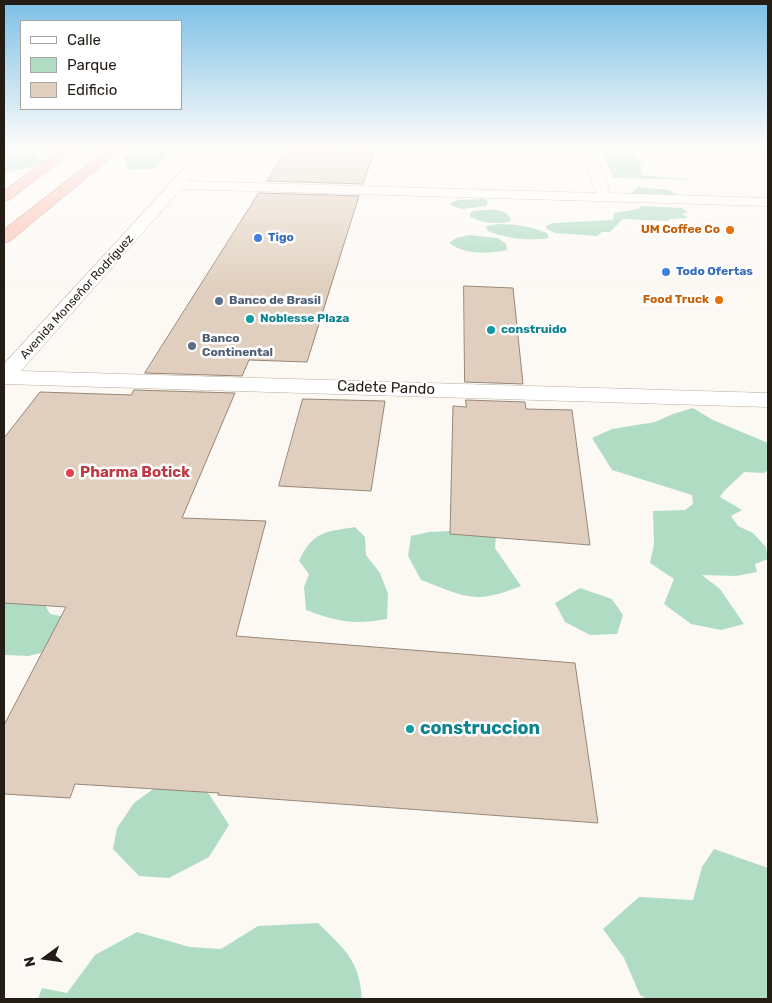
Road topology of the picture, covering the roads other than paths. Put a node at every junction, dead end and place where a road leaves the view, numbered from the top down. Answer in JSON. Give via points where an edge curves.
{"nodes":[{"id":1,"x":58,"y":195,"type":"edge"},
{"id":2,"x":169,"y":195,"type":"edge"},
{"id":3,"x":502,"y":195,"type":"edge"},
{"id":4,"x":603,"y":195,"type":"edge"},
{"id":5,"x":605,"y":198,"type":"junction"},
{"id":6,"x":768,"y":202,"type":"edge"},
{"id":7,"x":4,"y":238,"type":"edge"},
{"id":8,"x":4,"y":377,"type":"edge"},
{"id":9,"x":768,"y":400,"type":"edge"}],
"edges":[{"from":1,"to":7,"type":"highway"},
{"from":2,"to":8,"type":"street","name":"Avenida Monseñor Rodríguez"},
{"from":3,"to":5,"type":"street"},
{"from":4,"to":5,"type":"street"},
{"from":5,"to":6,"type":"street"},
{"from":8,"to":9,"type":"street","name":"Cadete Pando"}]}
